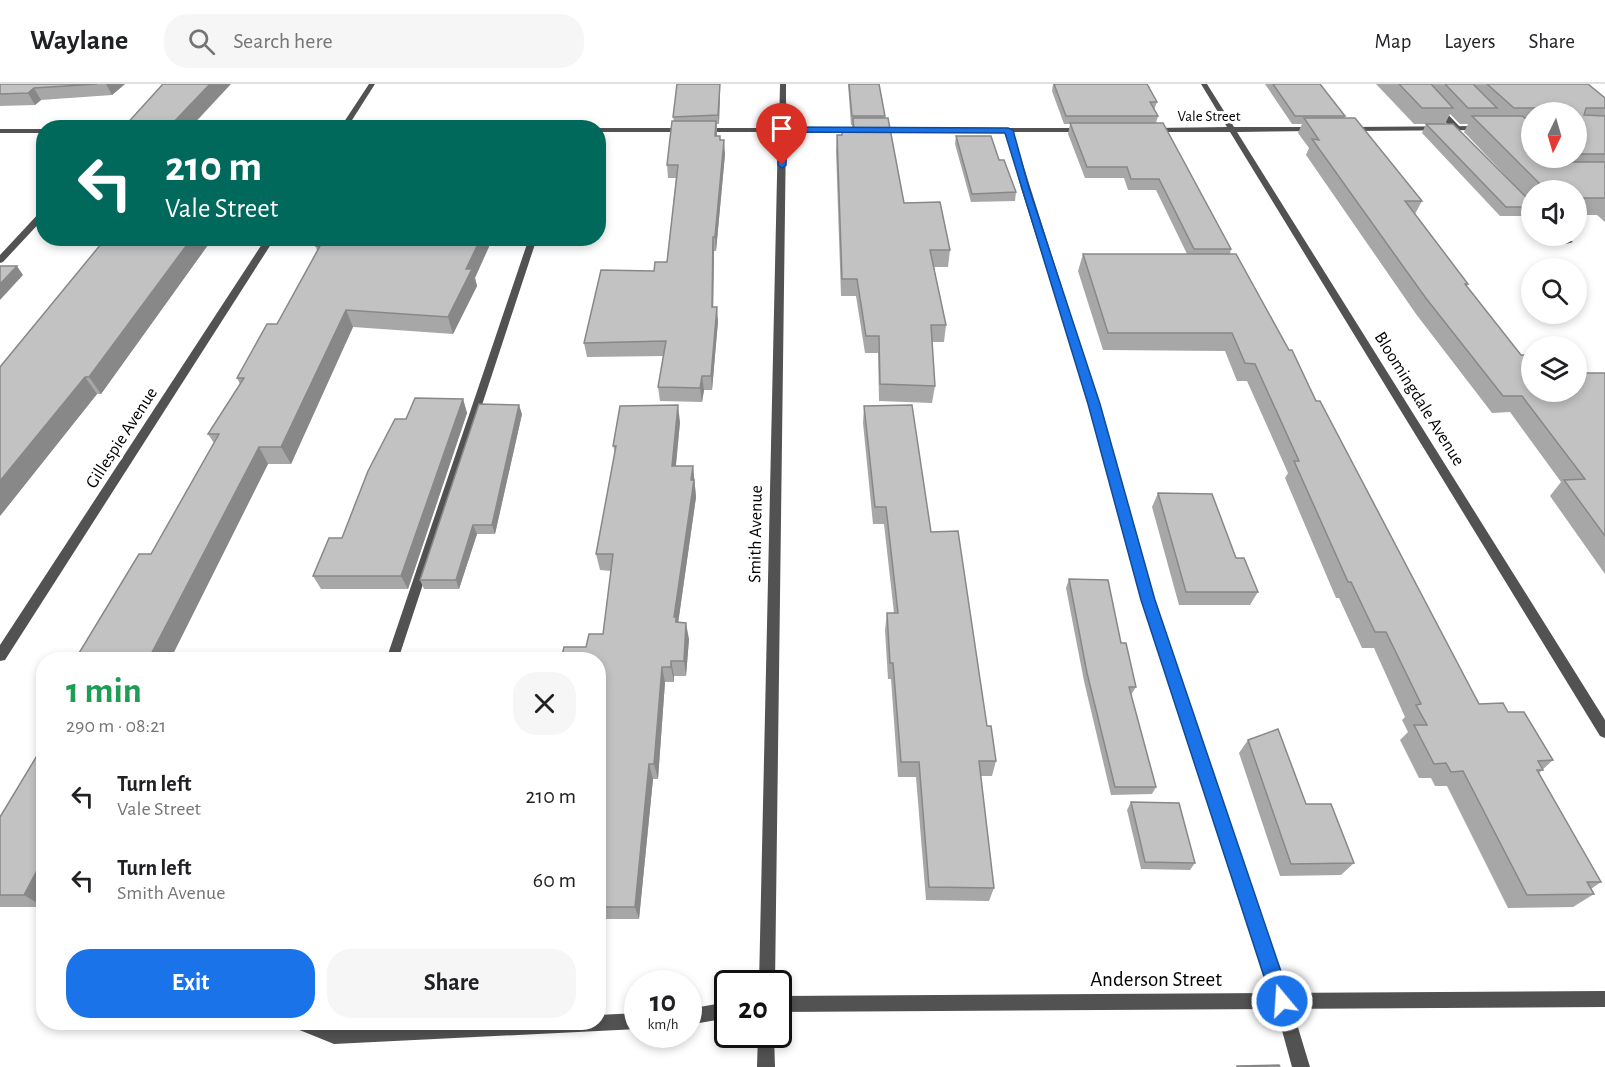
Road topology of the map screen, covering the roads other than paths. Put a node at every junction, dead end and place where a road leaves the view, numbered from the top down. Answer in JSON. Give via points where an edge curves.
{"nodes":[{"id":1,"x":372,"y":84,"type":"edge"},
{"id":2,"x":783,"y":84,"type":"edge"},
{"id":3,"x":1204,"y":84,"type":"edge"},
{"id":4,"x":1428,"y":99,"type":"edge"},
{"id":5,"x":348,"y":120,"type":"edge"},
{"id":6,"x":1490,"y":128,"type":"edge"},
{"id":7,"x":606,"y":129,"type":"edge"},
{"id":8,"x":1326,"y":129,"type":"edge"},
{"id":9,"x":1337,"y":129,"type":"edge"},
{"id":10,"x":1455,"y":129,"type":"junction"},
{"id":11,"x":782,"y":130,"type":"junction"},
{"id":12,"x":1008,"y":130,"type":"junction"},
{"id":13,"x":1091,"y":130,"type":"edge"},
{"id":14,"x":1138,"y":130,"type":"edge"},
{"id":15,"x":1233,"y":130,"type":"junction"},
{"id":16,"x":0,"y":131,"type":"edge"},
{"id":17,"x":36,"y":131,"type":"edge"},
{"id":18,"x":1461,"y":137,"type":"edge"},
{"id":19,"x":36,"y":222,"type":"edge"},
{"id":20,"x":266,"y":246,"type":"edge"},
{"id":21,"x":530,"y":246,"type":"edge"},
{"id":22,"x":0,"y":260,"type":"edge"},
{"id":23,"x":395,"y":652,"type":"edge"},
{"id":24,"x":0,"y":656,"type":"edge"},
{"id":25,"x":1605,"y":732,"type":"edge"},
{"id":26,"x":766,"y":970,"type":"edge"},
{"id":27,"x":1605,"y":999,"type":"edge"},
{"id":28,"x":1282,"y":1001,"type":"junction"},
{"id":29,"x":792,"y":1004,"type":"edge"},
{"id":30,"x":624,"y":1022,"type":"edge"},
{"id":31,"x":606,"y":1023,"type":"edge"},
{"id":32,"x":320,"y":1030,"type":"edge"},
{"id":33,"x":456,"y":1030,"type":"edge"},
{"id":34,"x":766,"y":1048,"type":"edge"},
{"id":35,"x":766,"y":1067,"type":"edge"},
{"id":36,"x":1302,"y":1067,"type":"edge"}],
"edges":[{"from":1,"to":5,"type":"street"},
{"from":2,"to":11,"type":"street","name":"Smith Avenue"},
{"from":3,"to":15,"type":"street","name":"Bloomingdale Avenue"},
{"from":4,"to":10,"type":"street"},
{"from":6,"to":10,"type":"street"},
{"from":7,"to":11,"type":"street"},
{"from":8,"to":15,"type":"street","name":"Vale Street"},
{"from":9,"to":10,"type":"street"},
{"from":10,"to":18,"type":"street"},
{"from":11,"to":12,"type":"street"},
{"from":11,"to":26,"type":"street","name":"Smith Avenue"},
{"from":12,"to":13,"type":"street"},
{"from":12,"to":28,"type":"street","via":[[1094,404],[1148,600]]},
{"from":14,"to":15,"type":"street","name":"Vale Street"},
{"from":15,"to":25,"type":"street","name":"Bloomingdale Avenue"},
{"from":16,"to":17,"type":"street"},
{"from":19,"to":22,"type":"street"},
{"from":20,"to":24,"type":"street","name":"Gillespie Avenue"},
{"from":21,"to":23,"type":"street"},
{"from":27,"to":28,"type":"street","name":"Anderson Street"},
{"from":28,"to":29,"type":"street","name":"Anderson Street"},
{"from":28,"to":36,"type":"street"},
{"from":30,"to":31,"type":"street"},
{"from":32,"to":33,"type":"street","via":[[334,1036]]},
{"from":34,"to":35,"type":"street"}]}
